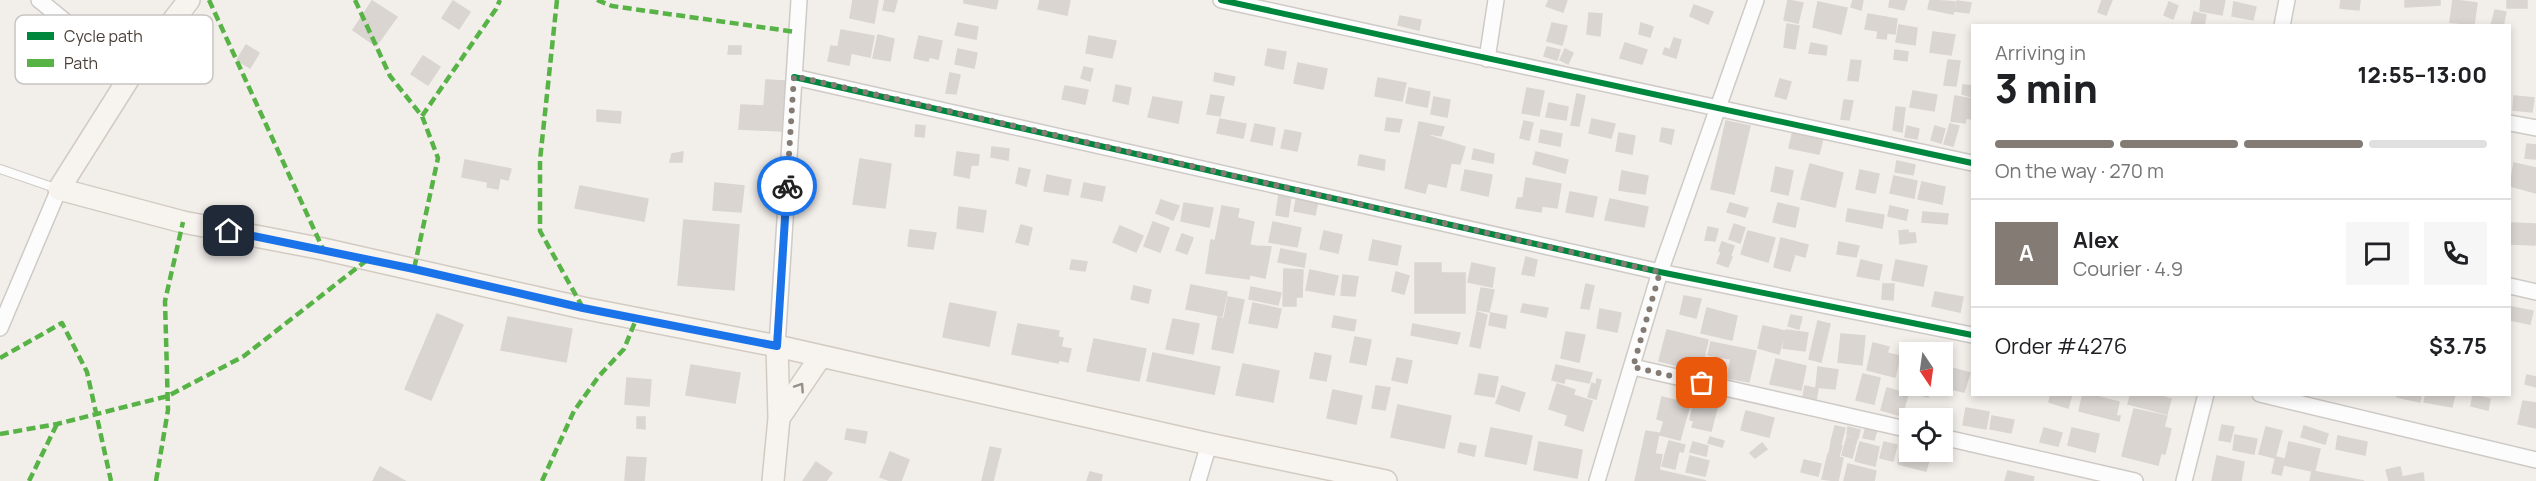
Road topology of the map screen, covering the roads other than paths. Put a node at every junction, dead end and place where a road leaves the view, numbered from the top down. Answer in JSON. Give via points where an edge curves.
{"nodes":[{"id":1,"x":39,"y":0,"type":"edge"},
{"id":2,"x":189,"y":0,"type":"edge"},
{"id":3,"x":799,"y":0,"type":"edge"},
{"id":4,"x":1221,"y":0,"type":"edge"},
{"id":5,"x":1496,"y":0,"type":"edge"},
{"id":6,"x":1756,"y":0,"type":"edge"},
{"id":7,"x":2287,"y":0,"type":"edge"},
{"id":8,"x":57,"y":15,"type":"edge"},
{"id":9,"x":177,"y":15,"type":"edge"},
{"id":10,"x":2282,"y":24,"type":"edge"},
{"id":11,"x":1487,"y":59,"type":"junction"},
{"id":12,"x":794,"y":76,"type":"junction"},
{"id":13,"x":125,"y":84,"type":"edge"},
{"id":14,"x":1719,"y":106,"type":"junction"},
{"id":15,"x":2511,"y":123,"type":"edge"},
{"id":16,"x":2536,"y":128,"type":"edge"},
{"id":17,"x":1971,"y":163,"type":"edge"},
{"id":18,"x":0,"y":169,"type":"edge"},
{"id":19,"x":59,"y":189,"type":"junction"},
{"id":20,"x":1660,"y":272,"type":"junction"},
{"id":21,"x":2511,"y":286,"type":"edge"},
{"id":22,"x":2536,"y":292,"type":"edge"},
{"id":23,"x":0,"y":328,"type":"edge"},
{"id":24,"x":1971,"y":335,"type":"edge"},
{"id":25,"x":777,"y":346,"type":"junction"},
{"id":26,"x":821,"y":356,"type":"junction"},
{"id":27,"x":1633,"y":367,"type":"junction"},
{"id":28,"x":2205,"y":396,"type":"edge"},
{"id":29,"x":2268,"y":396,"type":"edge"},
{"id":30,"x":780,"y":418,"type":"junction"},
{"id":31,"x":1899,"y":427,"type":"edge"},
{"id":32,"x":1953,"y":439,"type":"edge"},
{"id":33,"x":1209,"y":444,"type":"junction"},
{"id":34,"x":2536,"y":460,"type":"edge"},
{"id":35,"x":773,"y":481,"type":"edge"},
{"id":36,"x":1198,"y":481,"type":"edge"},
{"id":37,"x":1386,"y":481,"type":"edge"},
{"id":38,"x":1597,"y":481,"type":"edge"},
{"id":39,"x":2136,"y":481,"type":"edge"},
{"id":40,"x":2184,"y":481,"type":"edge"}],
"edges":[{"from":1,"to":8,"type":"street"},
{"from":2,"to":9,"type":"main road"},
{"from":3,"to":12,"type":"street"},
{"from":4,"to":11,"type":"street"},
{"from":5,"to":11,"type":"street"},
{"from":6,"to":14,"type":"street"},
{"from":7,"to":10,"type":"street"},
{"from":11,"to":14,"type":"street"},
{"from":12,"to":20,"type":"street"},
{"from":12,"to":25,"type":"street"},
{"from":13,"to":19,"type":"main road"},
{"from":14,"to":17,"type":"street"},
{"from":14,"to":20,"type":"street"},
{"from":15,"to":16,"type":"street"},
{"from":18,"to":19,"type":"lane"},
{"from":19,"to":23,"type":"street"},
{"from":19,"to":25,"type":"main road","via":[[183,222]]},
{"from":20,"to":24,"type":"street"},
{"from":20,"to":27,"type":"street"},
{"from":21,"to":22,"type":"street"},
{"from":25,"to":26,"type":"main road"},
{"from":25,"to":30,"type":"main road"},
{"from":30,"to":26,"type":"main road","one_way":true},
{"from":26,"to":33,"type":"main road"},
{"from":27,"to":31,"type":"street"},
{"from":27,"to":38,"type":"street"},
{"from":28,"to":40,"type":"street"},
{"from":29,"to":34,"type":"street"},
{"from":30,"to":35,"type":"main road"},
{"from":32,"to":39,"type":"street"},
{"from":33,"to":36,"type":"street"},
{"from":33,"to":37,"type":"main road"}]}
